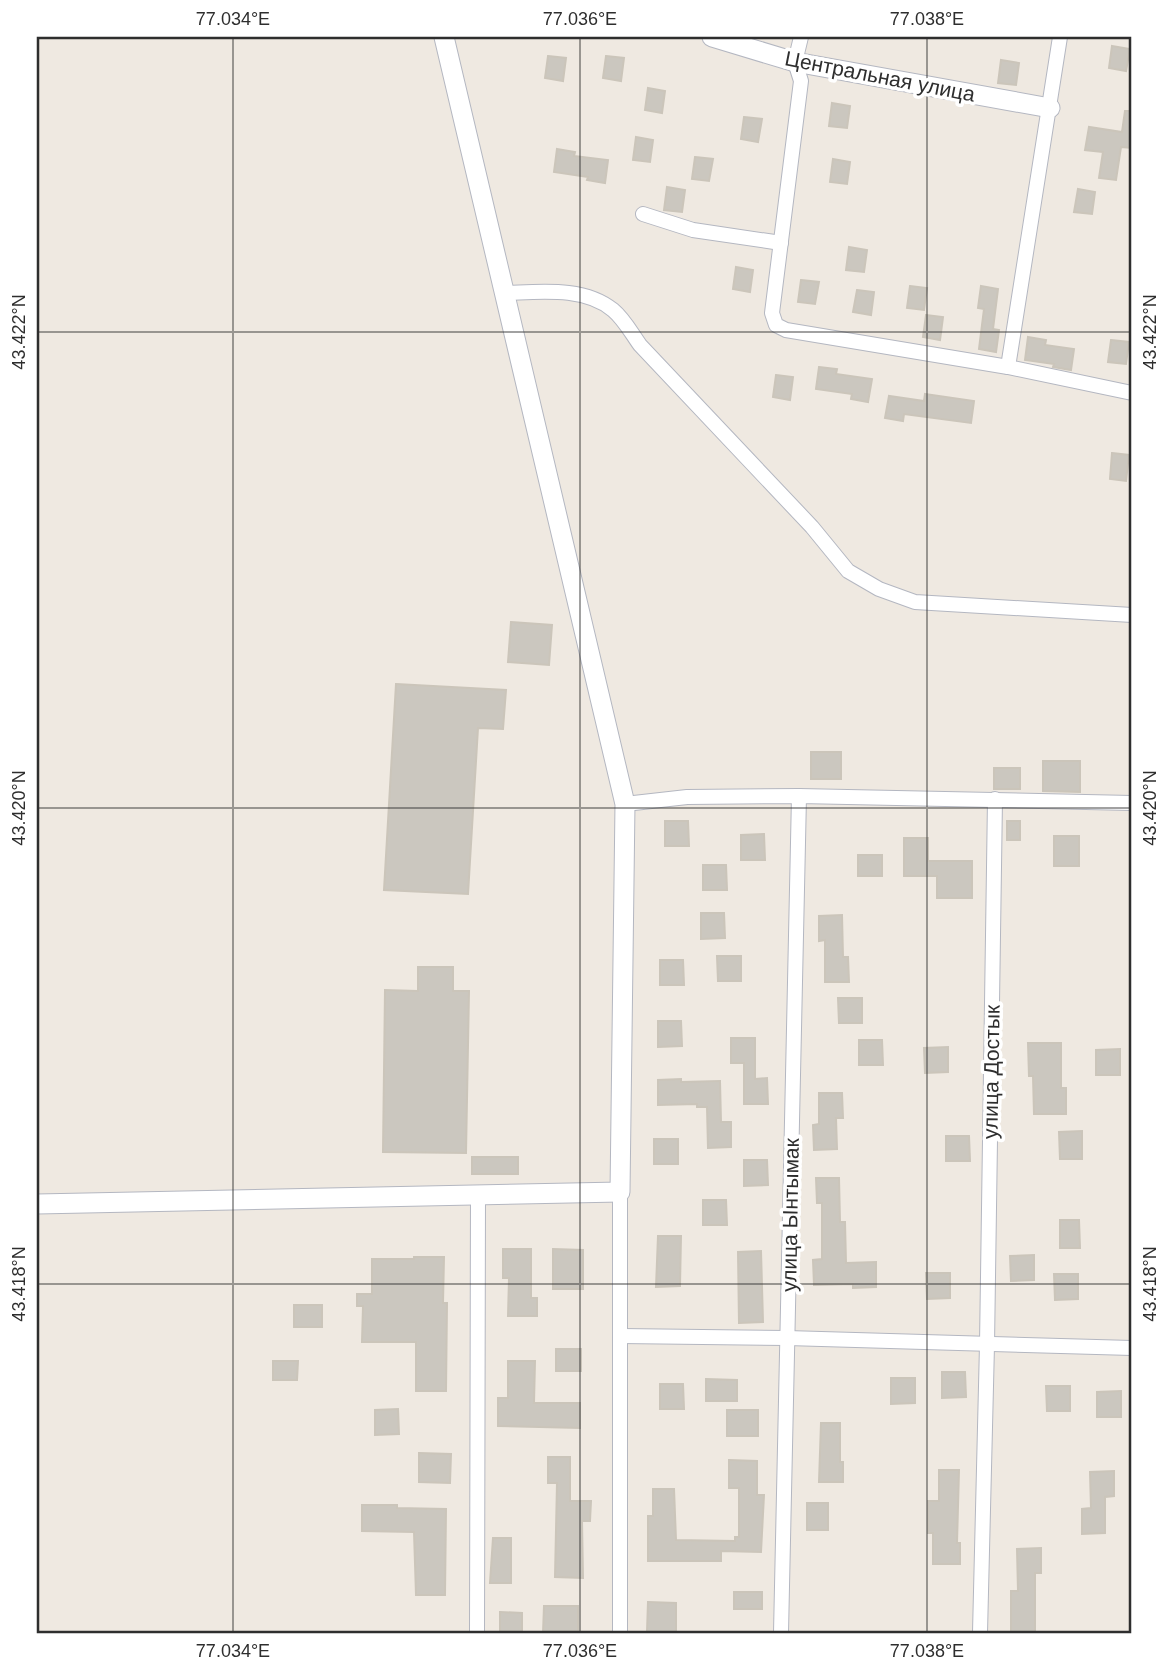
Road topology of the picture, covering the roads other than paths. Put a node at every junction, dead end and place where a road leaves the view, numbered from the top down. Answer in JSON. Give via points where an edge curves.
{"nodes":[{"id":1,"x":444,"y":37,"type":"edge"},
{"id":2,"x":712,"y":37,"type":"edge"},
{"id":3,"x":801,"y":37,"type":"edge"},
{"id":4,"x":1060,"y":37,"type":"edge"},
{"id":5,"x":795,"y":62,"type":"junction"},
{"id":6,"x":1050,"y":108,"type":"junction"},
{"id":7,"x":643,"y":214,"type":"dead end"},
{"id":8,"x":781,"y":243,"type":"junction"},
{"id":9,"x":505,"y":293,"type":"junction"},
{"id":10,"x":1008,"y":367,"type":"junction"},
{"id":11,"x":1132,"y":393,"type":"edge"},
{"id":12,"x":1132,"y":615,"type":"edge"},
{"id":13,"x":799,"y":796,"type":"junction"},
{"id":14,"x":995,"y":799,"type":"junction"},
{"id":15,"x":1132,"y":803,"type":"edge"},
{"id":16,"x":625,"y":804,"type":"junction"},
{"id":17,"x":620,"y":1192,"type":"junction"},
{"id":18,"x":478,"y":1196,"type":"junction"},
{"id":19,"x":37,"y":1204,"type":"edge"},
{"id":20,"x":620,"y":1336,"type":"junction"},
{"id":21,"x":787,"y":1338,"type":"junction"},
{"id":22,"x":988,"y":1345,"type":"junction"},
{"id":23,"x":1132,"y":1348,"type":"edge"},
{"id":24,"x":477,"y":1633,"type":"edge"},
{"id":25,"x":621,"y":1633,"type":"edge"},
{"id":26,"x":781,"y":1633,"type":"edge"},
{"id":27,"x":980,"y":1633,"type":"edge"}],
"edges":[{"from":1,"to":9,"type":"street"},
{"from":2,"to":5,"type":"street","name":"Центральная улица"},
{"from":3,"to":5,"type":"street"},
{"from":4,"to":6,"type":"street"},
{"from":5,"to":6,"type":"street","name":"Центральная улица"},
{"from":5,"to":8,"type":"street","via":[[801,81]]},
{"from":6,"to":10,"type":"street"},
{"from":7,"to":8,"type":"street","via":[[693,230]]},
{"from":8,"to":10,"type":"street","via":[[772,313],[776,325]]},
{"from":9,"to":12,"type":"street","via":[[561,292],[597,300],[616,312],[640,345],[848,570],[879,589],[915,601]]},
{"from":9,"to":16,"type":"street"},
{"from":10,"to":11,"type":"street"},
{"from":13,"to":14,"type":"street"},
{"from":13,"to":16,"type":"street","via":[[687,797]]},
{"from":13,"to":21,"type":"street","name":"улица Ынтымак"},
{"from":14,"to":15,"type":"street"},
{"from":14,"to":22,"type":"street","name":"улица Достык"},
{"from":16,"to":17,"type":"street"},
{"from":17,"to":18,"type":"street"},
{"from":17,"to":20,"type":"street"},
{"from":18,"to":19,"type":"street"},
{"from":18,"to":24,"type":"street"},
{"from":20,"to":21,"type":"street"},
{"from":20,"to":25,"type":"street"},
{"from":21,"to":22,"type":"street"},
{"from":21,"to":26,"type":"street","name":"улица Ынтымак"},
{"from":22,"to":23,"type":"street"},
{"from":22,"to":27,"type":"street","name":"улица Достык"}]}
